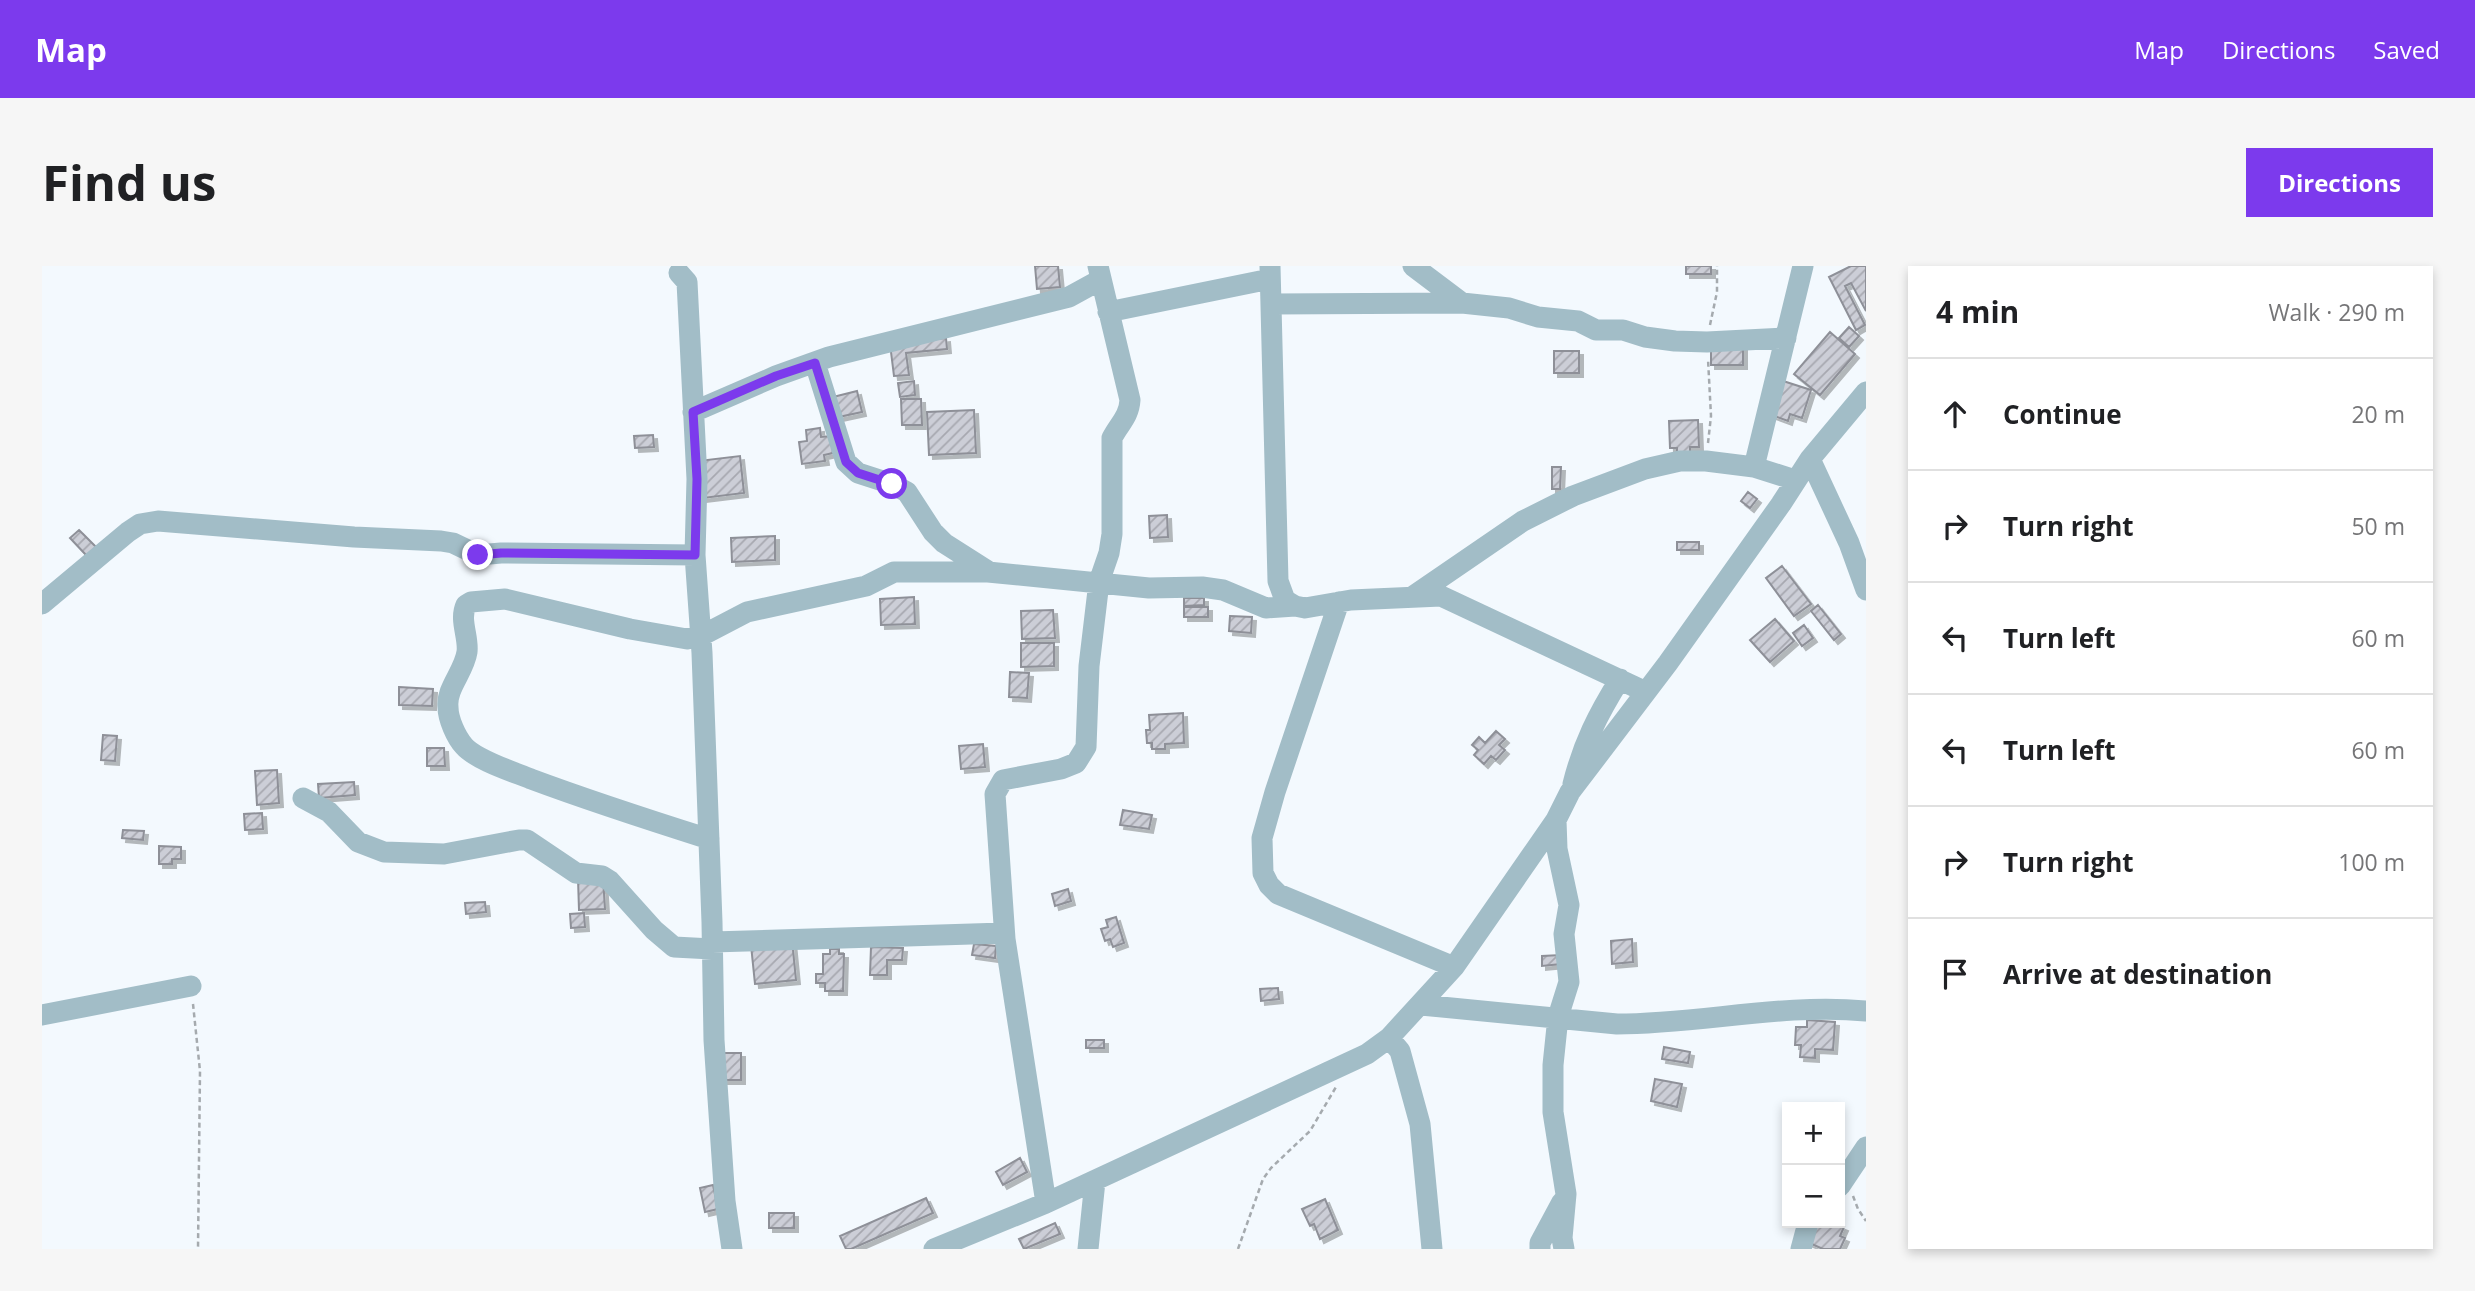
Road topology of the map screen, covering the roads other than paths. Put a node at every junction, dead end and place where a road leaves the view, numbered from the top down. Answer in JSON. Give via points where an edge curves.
{"nodes":[{"id":1,"x":1413,"y":266,"type":"edge"},
{"id":2,"x":1803,"y":266,"type":"edge"},
{"id":3,"x":1270,"y":272,"type":"edge"},
{"id":4,"x":679,"y":273,"type":"dead end"},
{"id":5,"x":1099,"y":273,"type":"edge"},
{"id":6,"x":1462,"y":303,"type":"junction"},
{"id":7,"x":1272,"y":304,"type":"junction"},
{"id":8,"x":1108,"y":312,"type":"junction"},
{"id":9,"x":1786,"y":338,"type":"junction"},
{"id":10,"x":815,"y":363,"type":"junction"},
{"id":11,"x":1866,"y":391,"type":"edge"},
{"id":12,"x":693,"y":412,"type":"junction"},
{"id":13,"x":1810,"y":459,"type":"junction"},
{"id":14,"x":1754,"y":467,"type":"junction"},
{"id":15,"x":1796,"y":480,"type":"junction"},
{"id":16,"x":695,"y":555,"type":"junction"},
{"id":17,"x":988,"y":572,"type":"junction"},
{"id":18,"x":1099,"y":582,"type":"junction"},
{"id":19,"x":1866,"y":590,"type":"edge"},
{"id":20,"x":1412,"y":597,"type":"junction"},
{"id":21,"x":1339,"y":602,"type":"junction"},
{"id":22,"x":42,"y":604,"type":"edge"},
{"id":23,"x":1294,"y":606,"type":"junction"},
{"id":24,"x":701,"y":636,"type":"junction"},
{"id":25,"x":1620,"y":679,"type":"junction"},
{"id":26,"x":1646,"y":692,"type":"junction"},
{"id":27,"x":1570,"y":792,"type":"junction"},
{"id":28,"x":303,"y":798,"type":"dead end"},
{"id":29,"x":1556,"y":820,"type":"junction"},
{"id":30,"x":709,"y":839,"type":"junction"},
{"id":31,"x":1004,"y":933,"type":"junction"},
{"id":32,"x":712,"y":945,"type":"junction"},
{"id":33,"x":1454,"y":967,"type":"junction"},
{"id":34,"x":191,"y":986,"type":"road end"},
{"id":35,"x":1421,"y":1006,"type":"junction"},
{"id":36,"x":1866,"y":1011,"type":"edge"},
{"id":37,"x":42,"y":1015,"type":"edge"},
{"id":38,"x":1558,"y":1017,"type":"junction"},
{"id":39,"x":1389,"y":1038,"type":"junction"},
{"id":40,"x":1866,"y":1147,"type":"edge"},
{"id":41,"x":1845,"y":1179,"type":"edge"},
{"id":42,"x":1095,"y":1181,"type":"junction"},
{"id":43,"x":1566,"y":1194,"type":"junction"},
{"id":44,"x":1046,"y":1203,"type":"junction"},
{"id":45,"x":1807,"y":1228,"type":"edge"},
{"id":46,"x":732,"y":1249,"type":"edge"},
{"id":47,"x":934,"y":1249,"type":"edge"},
{"id":48,"x":1088,"y":1249,"type":"edge"},
{"id":49,"x":1432,"y":1249,"type":"edge"},
{"id":50,"x":1540,"y":1249,"type":"edge"},
{"id":51,"x":1564,"y":1249,"type":"edge"},
{"id":52,"x":1801,"y":1249,"type":"edge"}],
"edges":[{"from":1,"to":6,"type":"street"},
{"from":2,"to":9,"type":"street"},
{"from":3,"to":7,"type":"street"},
{"from":3,"to":8,"type":"street"},
{"from":4,"to":12,"type":"street","via":[[687,282]]},
{"from":5,"to":8,"type":"street"},
{"from":5,"to":10,"type":"street","via":[[1069,297],[874,344]]},
{"from":6,"to":7,"type":"street"},
{"from":6,"to":9,"type":"street","via":[[1509,308],[1645,337],[1707,342]]},
{"from":7,"to":23,"type":"street","via":[[1278,582],[1285,600]]},
{"from":8,"to":18,"type":"street","via":[[1130,400],[1127,417],[1112,438],[1112,534]]},
{"from":9,"to":14,"type":"street"},
{"from":10,"to":12,"type":"street"},
{"from":10,"to":17,"type":"street","via":[[846,462],[858,473],[907,492],[944,543]]},
{"from":11,"to":13,"type":"street"},
{"from":12,"to":16,"type":"street"},
{"from":13,"to":15,"type":"street"},
{"from":13,"to":19,"type":"street"},
{"from":14,"to":15,"type":"street"},
{"from":14,"to":20,"type":"street","via":[[1680,461],[1573,496],[1524,521]]},
{"from":15,"to":26,"type":"street"},
{"from":16,"to":22,"type":"street","via":[[484,555],[441,541],[158,521],[128,532]]},
{"from":16,"to":24,"type":"street"},
{"from":17,"to":18,"type":"street"},
{"from":17,"to":24,"type":"street","via":[[894,572],[866,586],[747,612]]},
{"from":18,"to":23,"type":"street","via":[[1202,587],[1223,590],[1266,608]]},
{"from":18,"to":31,"type":"street","via":[[1086,747],[1076,763],[1003,780],[995,794]]},
{"from":20,"to":21,"type":"street"},
{"from":20,"to":25,"type":"street","via":[[1453,600]]},
{"from":21,"to":23,"type":"street"},
{"from":21,"to":33,"type":"street","via":[[1262,838],[1263,873],[1278,894]]},
{"from":24,"to":30,"type":"street"},
{"from":24,"to":30,"type":"street","via":[[669,638],[505,599],[471,602],[464,610],[464,664],[447,706],[465,747],[495,765]]},
{"from":25,"to":26,"type":"street"},
{"from":25,"to":27,"type":"street","via":[[1581,751]]},
{"from":26,"to":27,"type":"street"},
{"from":27,"to":29,"type":"street"},
{"from":28,"to":32,"type":"street","via":[[329,812],[358,842],[384,852],[444,854],[527,840],[576,873],[610,881],[674,947]]},
{"from":29,"to":33,"type":"street"},
{"from":29,"to":38,"type":"street","via":[[1569,905],[1564,934],[1569,982]]},
{"from":30,"to":32,"type":"street"},
{"from":31,"to":32,"type":"street"},
{"from":31,"to":44,"type":"street"},
{"from":32,"to":46,"type":"street","via":[[714,1040]]},
{"from":33,"to":35,"type":"street"},
{"from":34,"to":37,"type":"street"},
{"from":35,"to":38,"type":"street"},
{"from":35,"to":39,"type":"street"},
{"from":36,"to":38,"type":"street","via":[[1823,1008],[1648,1024]]},
{"from":38,"to":43,"type":"street","via":[[1553,1112]]},
{"from":39,"to":42,"type":"street","via":[[1367,1054]]},
{"from":39,"to":49,"type":"street","via":[[1400,1051],[1420,1124]]},
{"from":40,"to":41,"type":"street"},
{"from":42,"to":44,"type":"street"},
{"from":42,"to":48,"type":"street"},
{"from":43,"to":50,"type":"street"},
{"from":43,"to":51,"type":"street"},
{"from":44,"to":47,"type":"street"},
{"from":45,"to":52,"type":"street"}]}
